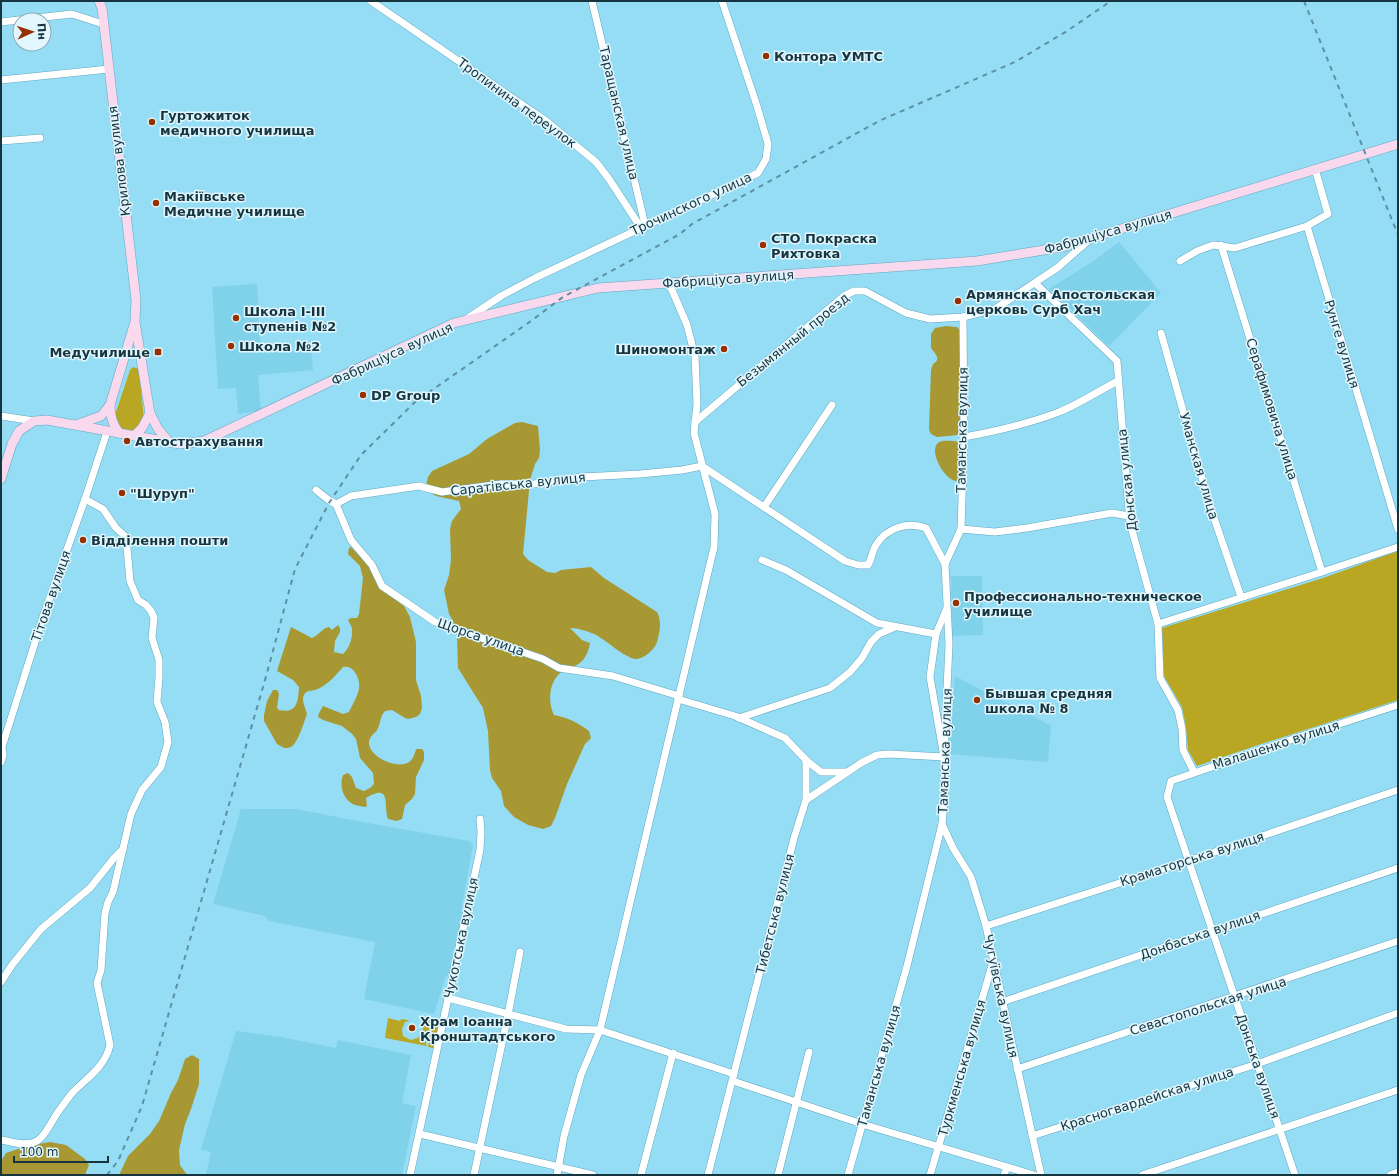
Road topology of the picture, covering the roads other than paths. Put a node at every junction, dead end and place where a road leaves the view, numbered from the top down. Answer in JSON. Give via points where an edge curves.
{"nodes":[{"id":1,"x":98,"y":1,"type":"edge"},
{"id":2,"x":371,"y":1,"type":"edge"},
{"id":3,"x":592,"y":1,"type":"edge"},
{"id":4,"x":722,"y":1,"type":"edge"},
{"id":5,"x":1,"y":22,"type":"edge"},
{"id":6,"x":103,"y":24,"type":"junction"},
{"id":7,"x":109,"y":69,"type":"junction"},
{"id":8,"x":1,"y":80,"type":"edge"},
{"id":9,"x":40,"y":138,"type":"dead end"},
{"id":10,"x":1,"y":141,"type":"edge"},
{"id":11,"x":1397,"y":146,"type":"edge"},
{"id":12,"x":1315,"y":169,"type":"junction"},
{"id":13,"x":643,"y":226,"type":"junction"},
{"id":14,"x":1306,"y":226,"type":"junction"},
{"id":15,"x":1089,"y":240,"type":"junction"},
{"id":16,"x":1221,"y":245,"type":"junction"},
{"id":17,"x":1180,"y":261,"type":"dead end"},
{"id":18,"x":669,"y":283,"type":"junction"},
{"id":19,"x":1035,"y":283,"type":"junction"},
{"id":20,"x":963,"y":317,"type":"junction"},
{"id":21,"x":464,"y":321,"type":"junction"},
{"id":22,"x":135,"y":322,"type":"junction"},
{"id":23,"x":1160,"y":333,"type":"dead end"},
{"id":24,"x":124,"y":362,"type":"junction"},
{"id":25,"x":142,"y":364,"type":"junction"},
{"id":26,"x":1118,"y":381,"type":"junction"},
{"id":27,"x":110,"y":405,"type":"junction"},
{"id":28,"x":832,"y":406,"type":"dead end"},
{"id":29,"x":150,"y":413,"type":"junction"},
{"id":30,"x":1,"y":416,"type":"edge"},
{"id":31,"x":34,"y":421,"type":"junction"},
{"id":32,"x":695,"y":422,"type":"junction"},
{"id":33,"x":76,"y":425,"type":"junction"},
{"id":34,"x":107,"y":432,"type":"junction"},
{"id":35,"x":119,"y":433,"type":"junction"},
{"id":36,"x":134,"y":436,"type":"junction"},
{"id":37,"x":964,"y":437,"type":"junction"},
{"id":38,"x":169,"y":442,"type":"junction"},
{"id":39,"x":702,"y":466,"type":"junction"},
{"id":40,"x":1,"y":480,"type":"edge"},
{"id":41,"x":316,"y":490,"type":"dead end"},
{"id":42,"x":85,"y":499,"type":"junction"},
{"id":43,"x":336,"y":504,"type":"junction"},
{"id":44,"x":764,"y":507,"type":"junction"},
{"id":45,"x":1129,"y":516,"type":"junction"},
{"id":46,"x":961,"y":529,"type":"junction"},
{"id":47,"x":1398,"y":529,"type":"edge"},
{"id":48,"x":1398,"y":547,"type":"edge"},
{"id":49,"x":762,"y":560,"type":"dead end"},
{"id":50,"x":945,"y":564,"type":"junction"},
{"id":51,"x":1322,"y":572,"type":"junction"},
{"id":52,"x":1241,"y":597,"type":"junction"},
{"id":53,"x":947,"y":608,"type":"junction"},
{"id":54,"x":1158,"y":624,"type":"junction"},
{"id":55,"x":895,"y":627,"type":"junction"},
{"id":56,"x":936,"y":634,"type":"junction"},
{"id":57,"x":679,"y":697,"type":"junction"},
{"id":58,"x":1398,"y":705,"type":"edge"},
{"id":59,"x":739,"y":718,"type":"junction"},
{"id":60,"x":944,"y":757,"type":"junction"},
{"id":61,"x":806,"y":760,"type":"junction"},
{"id":62,"x":1,"y":762,"type":"edge"},
{"id":63,"x":847,"y":772,"type":"junction"},
{"id":64,"x":1194,"y":772,"type":"junction"},
{"id":65,"x":1398,"y":790,"type":"edge"},
{"id":66,"x":1167,"y":797,"type":"joint"},
{"id":67,"x":806,"y":800,"type":"junction"},
{"id":68,"x":480,"y":819,"type":"dead end"},
{"id":69,"x":942,"y":824,"type":"junction"},
{"id":70,"x":123,"y":849,"type":"junction"},
{"id":71,"x":1188,"y":861,"type":"junction"},
{"id":72,"x":1398,"y":868,"type":"edge"},
{"id":73,"x":986,"y":926,"type":"junction"},
{"id":74,"x":1212,"y":931,"type":"junction"},
{"id":75,"x":1398,"y":941,"type":"edge"},
{"id":76,"x":520,"y":952,"type":"dead end"},
{"id":77,"x":993,"y":960,"type":"junction"},
{"id":78,"x":1,"y":982,"type":"edge"},
{"id":79,"x":1234,"y":997,"type":"junction"},
{"id":80,"x":448,"y":998,"type":"junction"},
{"id":81,"x":1002,"y":1002,"type":"junction"},
{"id":82,"x":1398,"y":1013,"type":"edge"},
{"id":83,"x":508,"y":1014,"type":"junction"},
{"id":84,"x":600,"y":1030,"type":"junction"},
{"id":85,"x":809,"y":1052,"type":"dead end"},
{"id":86,"x":673,"y":1053,"type":"junction"},
{"id":87,"x":1257,"y":1064,"type":"junction"},
{"id":88,"x":1017,"y":1069,"type":"junction"},
{"id":89,"x":734,"y":1077,"type":"junction"},
{"id":90,"x":1398,"y":1090,"type":"edge"},
{"id":91,"x":796,"y":1103,"type":"junction"},
{"id":92,"x":862,"y":1124,"type":"junction"},
{"id":93,"x":1279,"y":1130,"type":"junction"},
{"id":94,"x":420,"y":1134,"type":"junction"},
{"id":95,"x":1032,"y":1136,"type":"junction"},
{"id":96,"x":1,"y":1140,"type":"edge"},
{"id":97,"x":938,"y":1147,"type":"junction"},
{"id":98,"x":479,"y":1149,"type":"junction"},
{"id":99,"x":559,"y":1166,"type":"junction"},
{"id":100,"x":1006,"y":1167,"type":"junction"},
{"id":101,"x":1398,"y":1172,"type":"edge"},
{"id":102,"x":410,"y":1175,"type":"edge"},
{"id":103,"x":474,"y":1175,"type":"edge"},
{"id":104,"x":556,"y":1175,"type":"edge"},
{"id":105,"x":594,"y":1175,"type":"edge"},
{"id":106,"x":641,"y":1175,"type":"edge"},
{"id":107,"x":708,"y":1175,"type":"edge"},
{"id":108,"x":778,"y":1175,"type":"edge"},
{"id":109,"x":848,"y":1175,"type":"edge"},
{"id":110,"x":930,"y":1175,"type":"edge"},
{"id":111,"x":1004,"y":1175,"type":"edge"},
{"id":112,"x":1034,"y":1175,"type":"edge"},
{"id":113,"x":1041,"y":1175,"type":"edge"},
{"id":114,"x":1142,"y":1175,"type":"edge"},
{"id":115,"x":1295,"y":1175,"type":"edge"},
{"id":116,"x":1390,"y":1175,"type":"edge"}],
"edges":[{"from":1,"to":6,"type":"main road","name":"Крилова вулиця","via":[[102,8]]},
{"from":2,"to":13,"type":"street","name":"Тропинина переулок","via":[[546,121],[596,162]]},
{"from":3,"to":13,"type":"street","name":"Таращанская улица"},
{"from":4,"to":13,"type":"street","name":"Трочинского улица","via":[[768,144],[766,159],[758,173]]},
{"from":5,"to":6,"type":"street","via":[[72,14]]},
{"from":6,"to":7,"type":"main road","name":"Крилова вулиця"},
{"from":7,"to":8,"type":"street"},
{"from":7,"to":22,"type":"main road","name":"Крилова вулиця","via":[[136,300]]},
{"from":9,"to":10,"type":"street"},
{"from":11,"to":12,"type":"main road","name":"Фабриціуса вулиця"},
{"from":12,"to":14,"type":"street","via":[[1328,214]]},
{"from":12,"to":15,"type":"main road","name":"Фабриціуса вулиця"},
{"from":13,"to":21,"type":"street","name":"Трочинского улица","via":[[501,296]]},
{"from":14,"to":16,"type":"street","via":[[1235,248]]},
{"from":14,"to":47,"type":"street","name":"Рунге вулиця"},
{"from":15,"to":18,"type":"main road","name":"Фабриціуса вулиця","via":[[977,261]]},
{"from":15,"to":19,"type":"street","name":"Безымянный проезд"},
{"from":16,"to":17,"type":"street","via":[[1197,251]]},
{"from":16,"to":51,"type":"street","name":"Серафимовича улица"},
{"from":18,"to":21,"type":"main road","name":"Фабриціуса вулиця","via":[[598,288]]},
{"from":18,"to":32,"type":"street","via":[[687,325],[695,356]]},
{"from":19,"to":20,"type":"street","name":"Безымянный проезд","via":[[995,309]]},
{"from":19,"to":26,"type":"street","name":"Донская улица","via":[[1117,361]]},
{"from":20,"to":32,"type":"street","name":"Безымянный проезд","via":[[930,319],[906,313],[865,291],[854,291],[844,296]]},
{"from":20,"to":37,"type":"street","name":"Таманська вулиця"},
{"from":21,"to":38,"type":"main road","name":"Фабриціуса вулиця","via":[[454,323],[204,442]]},
{"from":22,"to":24,"type":"main road"},
{"from":22,"to":25,"type":"main road"},
{"from":23,"to":52,"type":"street","name":"Уманская улица","via":[[1210,506]]},
{"from":24,"to":25,"type":"main road","via":[[137,360]]},
{"from":24,"to":27,"type":"main road"},
{"from":25,"to":29,"type":"main road"},
{"from":26,"to":37,"type":"street","via":[[1060,412],[997,431]]},
{"from":26,"to":45,"type":"street","name":"Донская улица"},
{"from":27,"to":33,"type":"main road","via":[[101,416]]},
{"from":27,"to":35,"type":"main road","via":[[110,415]]},
{"from":28,"to":44,"type":"street"},
{"from":29,"to":36,"type":"main road"},
{"from":29,"to":38,"type":"main road","via":[[158,430]]},
{"from":30,"to":31,"type":"street"},
{"from":31,"to":33,"type":"main road","name":"Фабриціуса вулиця","via":[[46,420]]},
{"from":31,"to":40,"type":"main road","via":[[19,431],[12,444]]},
{"from":32,"to":39,"type":"street","via":[[694,433]]},
{"from":33,"to":34,"type":"main road","name":"Фабриціуса вулиця"},
{"from":34,"to":35,"type":"main road","name":"Фабриціуса вулиця"},
{"from":34,"to":42,"type":"street","name":"Тітова вулиця"},
{"from":35,"to":36,"type":"main road","name":"Фабриціуса вулиця"},
{"from":36,"to":38,"type":"main road","name":"Фабриціуса вулиця"},
{"from":37,"to":46,"type":"street","name":"Таманська вулиця"},
{"from":39,"to":43,"type":"street","name":"Саратівська вулиця","via":[[534,484],[501,484],[442,492],[419,486],[351,496]]},
{"from":39,"to":44,"type":"street"},
{"from":39,"to":57,"type":"street","via":[[715,514],[714,547]]},
{"from":41,"to":43,"type":"street"},
{"from":42,"to":62,"type":"street","name":"Тітова вулиця","via":[[43,617],[2,747]]},
{"from":42,"to":70,"type":"street","via":[[103,509],[116,528],[126,536],[130,581],[138,600],[152,611],[152,638],[159,660],[157,702],[165,722],[168,742],[161,767],[142,790],[131,814]]},
{"from":43,"to":57,"type":"street","name":"Щорса улица","via":[[351,540],[372,565],[382,586],[435,622],[543,659],[558,668],[613,676]]},
{"from":44,"to":50,"type":"street","via":[[845,561],[858,565],[868,565],[875,546],[887,532],[902,526],[920,526],[926,528]]},
{"from":45,"to":46,"type":"street","via":[[1112,513],[995,532]]},
{"from":45,"to":54,"type":"street","name":"Донская улица"},
{"from":46,"to":50,"type":"street","name":"Таманська вулиця"},
{"from":48,"to":51,"type":"street"},
{"from":49,"to":55,"type":"street","via":[[786,570],[877,623]]},
{"from":50,"to":53,"type":"street","name":"Таманська вулиця"},
{"from":51,"to":52,"type":"street"},
{"from":52,"to":54,"type":"street"},
{"from":53,"to":56,"type":"street"},
{"from":53,"to":60,"type":"street","name":"Таманська вулиця","via":[[949,644]]},
{"from":54,"to":64,"type":"street","name":"Донская улица","via":[[1160,678],[1178,710],[1183,750]]},
{"from":55,"to":56,"type":"street"},
{"from":55,"to":59,"type":"street","via":[[879,634],[850,672],[830,688]]},
{"from":56,"to":60,"type":"street","via":[[930,678]]},
{"from":57,"to":59,"type":"street","name":"Щорса улица"},
{"from":57,"to":84,"type":"street"},
{"from":58,"to":64,"type":"street","name":"Малашенко вулиця"},
{"from":59,"to":61,"type":"street","name":"Щорса улица","via":[[785,738]]},
{"from":60,"to":63,"type":"street","via":[[889,754],[877,756]]},
{"from":60,"to":69,"type":"street","name":"Таманська вулиця","via":[[945,791]]},
{"from":61,"to":63,"type":"street","name":"Щорса улица","via":[[822,772]]},
{"from":61,"to":67,"type":"street","name":"Тибетська вулиця"},
{"from":63,"to":67,"type":"street"},
{"from":64,"to":66,"type":"street","name":"Малашенко вулиця","via":[[1171,780]]},
{"from":65,"to":71,"type":"street","name":"Краматорська вулиця"},
{"from":66,"to":71,"type":"street","name":"Донська вулиця"},
{"from":67,"to":89,"type":"street","name":"Тибетська вулиця","via":[[794,838]]},
{"from":68,"to":80,"type":"street","name":"Чукотська вулиця","via":[[480,850]]},
{"from":69,"to":73,"type":"street","name":"Чугуївська вулиця","via":[[971,877]]},
{"from":69,"to":92,"type":"street","name":"Таманська вулиця","via":[[907,966]]},
{"from":70,"to":78,"type":"street","via":[[90,888],[41,929]]},
{"from":70,"to":96,"type":"street","via":[[105,914],[101,970],[97,983],[110,1045],[108,1055],[72,1093],[38,1141],[23,1144]]},
{"from":71,"to":73,"type":"street","name":"Краматорська вулиця"},
{"from":71,"to":74,"type":"street","name":"Донська вулиця"},
{"from":72,"to":74,"type":"street","name":"Донбаська вулиця"},
{"from":73,"to":77,"type":"street","name":"Чугуївська вулиця"},
{"from":74,"to":79,"type":"street","name":"Донська вулиця"},
{"from":74,"to":81,"type":"street","name":"Донбаська вулиця"},
{"from":75,"to":79,"type":"street","name":"Севастопольская улица"},
{"from":76,"to":83,"type":"street"},
{"from":77,"to":81,"type":"street","name":"Чугуївська вулиця"},
{"from":77,"to":97,"type":"street","name":"Туркменська вулиця"},
{"from":79,"to":87,"type":"street","name":"Донська вулиця"},
{"from":79,"to":88,"type":"street","name":"Севастопольская улица"},
{"from":80,"to":83,"type":"street"},
{"from":80,"to":94,"type":"street","name":"Чукотська вулиця"},
{"from":81,"to":88,"type":"street","name":"Чугуївська вулиця"},
{"from":82,"to":87,"type":"street","name":"Красногвардейская улица"},
{"from":83,"to":84,"type":"street","via":[[566,1029]]},
{"from":83,"to":98,"type":"street"},
{"from":84,"to":86,"type":"street"},
{"from":84,"to":99,"type":"street","via":[[581,1075],[564,1136]]},
{"from":85,"to":91,"type":"street"},
{"from":86,"to":89,"type":"street"},
{"from":86,"to":106,"type":"street"},
{"from":87,"to":93,"type":"street","name":"Донська вулиця"},
{"from":87,"to":95,"type":"street","name":"Красногвардейская улица"},
{"from":88,"to":95,"type":"street","name":"Чугуївська вулиця"},
{"from":89,"to":91,"type":"street"},
{"from":89,"to":107,"type":"street","name":"Тибетська вулиця"},
{"from":90,"to":93,"type":"street"},
{"from":91,"to":92,"type":"street"},
{"from":91,"to":108,"type":"street"},
{"from":92,"to":97,"type":"street"},
{"from":92,"to":109,"type":"street","name":"Таманська вулиця"},
{"from":93,"to":114,"type":"street"},
{"from":93,"to":115,"type":"street","name":"Донська вулиця"},
{"from":94,"to":98,"type":"street"},
{"from":94,"to":102,"type":"street","name":"Чукотська вулиця"},
{"from":95,"to":113,"type":"street","name":"Чугуївська вулиця"},
{"from":97,"to":100,"type":"street"},
{"from":97,"to":110,"type":"street","name":"Туркменська вулиця"},
{"from":98,"to":99,"type":"street"},
{"from":98,"to":103,"type":"street"},
{"from":99,"to":104,"type":"street"},
{"from":99,"to":105,"type":"street"},
{"from":100,"to":111,"type":"street"},
{"from":100,"to":112,"type":"street"},
{"from":101,"to":116,"type":"street"}]}
